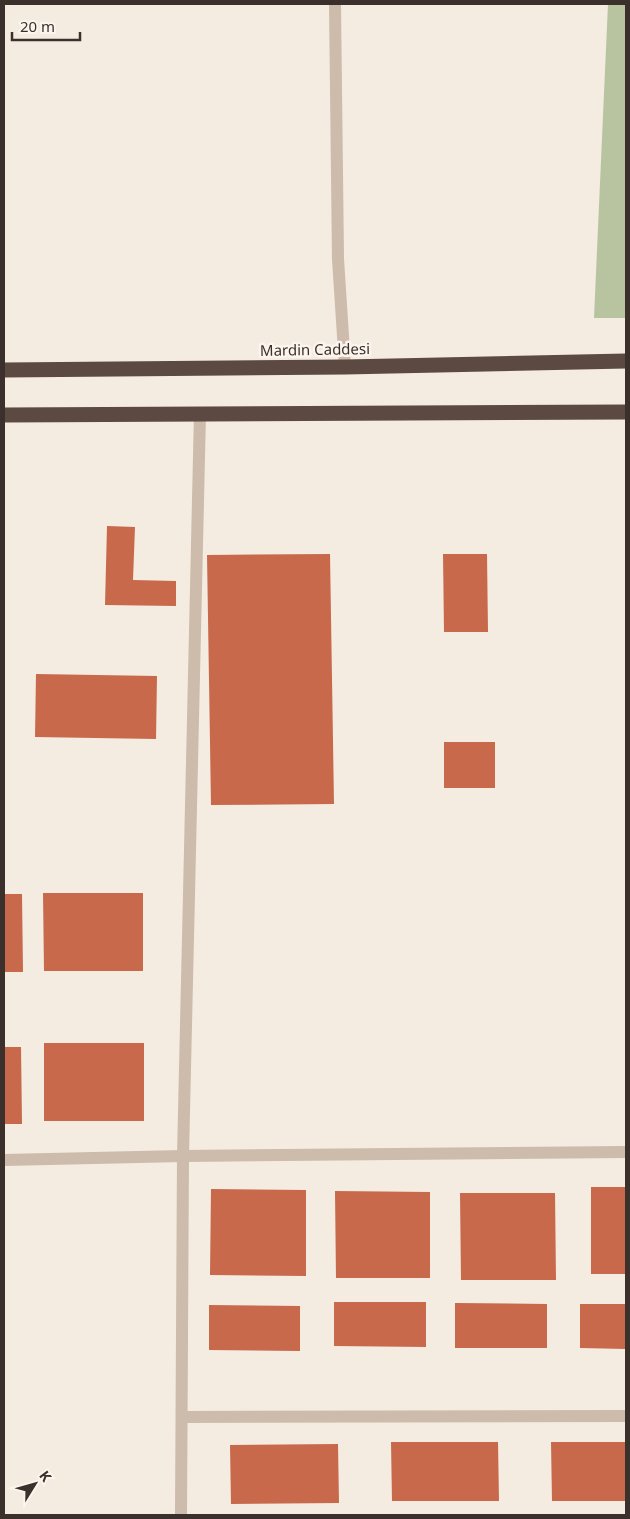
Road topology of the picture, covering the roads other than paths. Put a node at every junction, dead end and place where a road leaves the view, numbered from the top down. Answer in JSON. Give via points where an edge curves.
{"nodes":[{"id":1,"x":335,"y":4,"type":"edge"},
{"id":2,"x":626,"y":361,"type":"edge"},
{"id":3,"x":345,"y":367,"type":"junction"},
{"id":4,"x":4,"y":370,"type":"edge"},
{"id":5,"x":626,"y":412,"type":"edge"},
{"id":6,"x":200,"y":413,"type":"junction"},
{"id":7,"x":4,"y":414,"type":"edge"},
{"id":8,"x":626,"y":1152,"type":"edge"},
{"id":9,"x":183,"y":1156,"type":"junction"},
{"id":10,"x":4,"y":1160,"type":"edge"},
{"id":11,"x":626,"y":1416,"type":"edge"},
{"id":12,"x":182,"y":1417,"type":"junction"},
{"id":13,"x":181,"y":1515,"type":"edge"}],
"edges":[{"from":1,"to":3,"type":"street","via":[[338,259]]},
{"from":2,"to":3,"type":"highway","name":"Mardin Caddesi"},
{"from":3,"to":4,"type":"highway","name":"Mardin Caddesi"},
{"from":5,"to":6,"type":"highway"},
{"from":6,"to":7,"type":"highway"},
{"from":6,"to":9,"type":"street"},
{"from":8,"to":9,"type":"street"},
{"from":9,"to":10,"type":"street"},
{"from":9,"to":12,"type":"street"},
{"from":11,"to":12,"type":"street"},
{"from":12,"to":13,"type":"street"}]}
